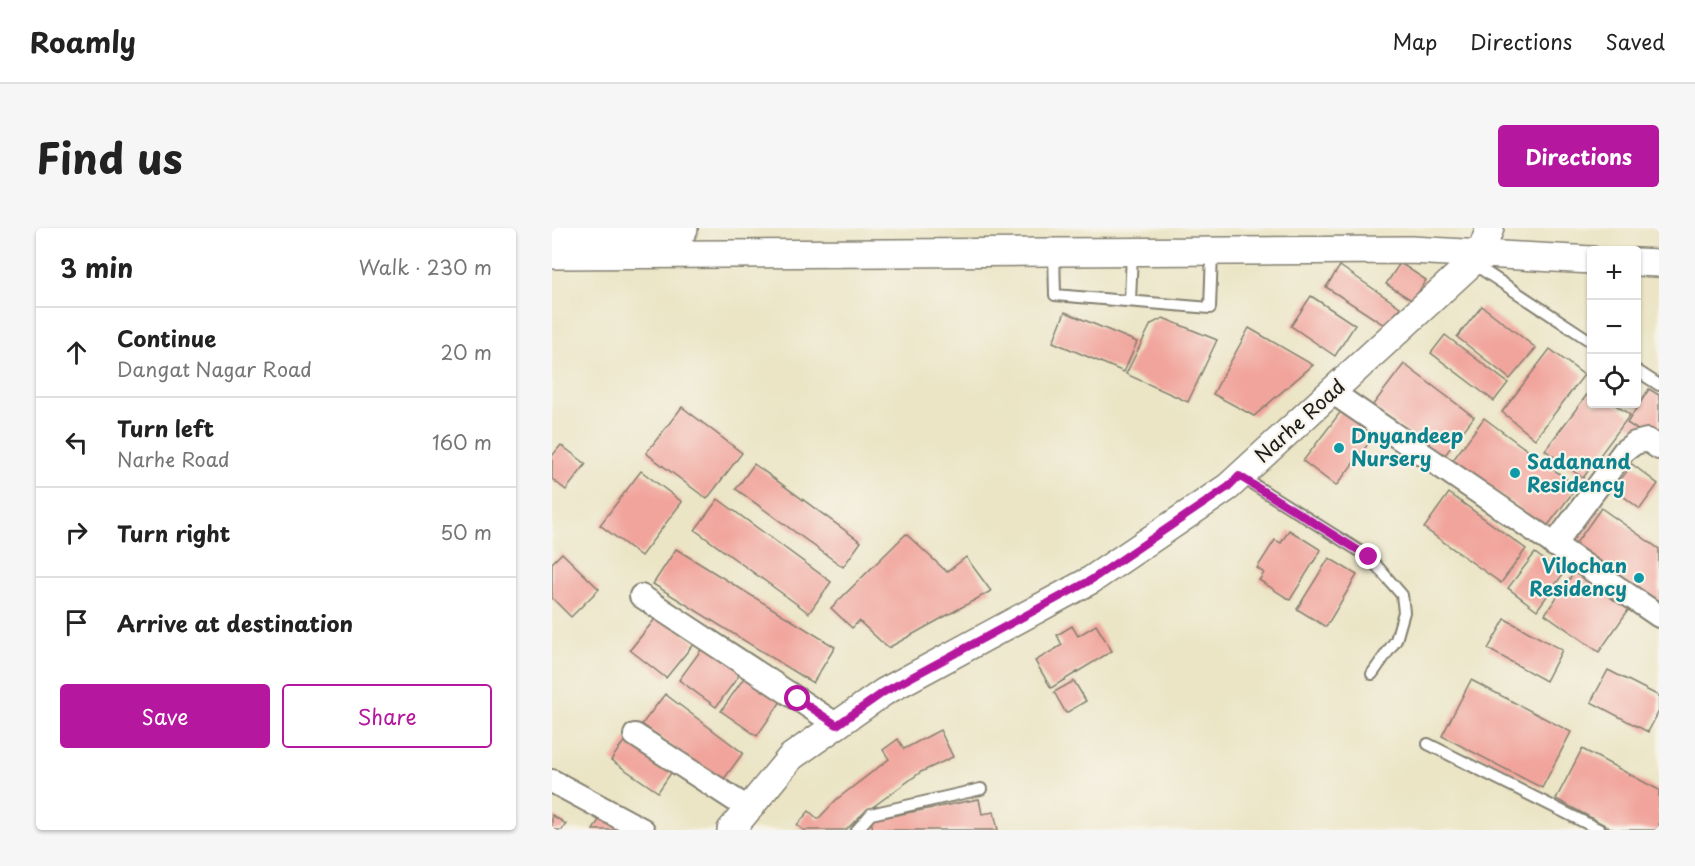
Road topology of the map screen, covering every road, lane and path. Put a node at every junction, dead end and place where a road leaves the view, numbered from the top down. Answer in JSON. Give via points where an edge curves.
{"nodes":[{"id":1,"x":681,"y":228,"type":"edge"},
{"id":2,"x":1490,"y":228,"type":"edge"},
{"id":3,"x":552,"y":238,"type":"edge"},
{"id":4,"x":1132,"y":252,"type":"junction"},
{"id":5,"x":1212,"y":252,"type":"junction"},
{"id":6,"x":1054,"y":253,"type":"junction"},
{"id":7,"x":552,"y":255,"type":"edge"},
{"id":8,"x":1476,"y":259,"type":"junction"},
{"id":9,"x":1587,"y":260,"type":"edge"},
{"id":10,"x":1641,"y":262,"type":"edge"},
{"id":11,"x":1659,"y":263,"type":"edge"},
{"id":12,"x":1130,"y":301,"type":"junction"},
{"id":13,"x":1587,"y":338,"type":"edge"},
{"id":14,"x":1641,"y":373,"type":"edge"},
{"id":15,"x":1659,"y":385,"type":"edge"},
{"id":16,"x":1332,"y":392,"type":"junction"},
{"id":17,"x":1659,"y":448,"type":"edge"},
{"id":18,"x":1239,"y":476,"type":"junction"},
{"id":19,"x":1554,"y":545,"type":"junction"},
{"id":20,"x":641,"y":596,"type":"dead end"},
{"id":21,"x":1659,"y":616,"type":"edge"},
{"id":22,"x":1372,"y":674,"type":"dead end"},
{"id":23,"x":837,"y":725,"type":"junction"},
{"id":24,"x":636,"y":735,"type":"dead end"},
{"id":25,"x":1428,"y":744,"type":"dead end"},
{"id":26,"x":552,"y":781,"type":"edge"},
{"id":27,"x":981,"y":789,"type":"dead end"},
{"id":28,"x":749,"y":809,"type":"junction"},
{"id":29,"x":643,"y":830,"type":"edge"},
{"id":30,"x":731,"y":830,"type":"edge"},
{"id":31,"x":857,"y":830,"type":"edge"},
{"id":32,"x":1600,"y":830,"type":"edge"}],
"edges":[{"from":1,"to":3,"type":"highway"},
{"from":2,"to":8,"type":"street","name":"Narhe Road"},
{"from":4,"to":5,"type":"street"},
{"from":4,"to":6,"type":"street"},
{"from":4,"to":12,"type":"lane"},
{"from":5,"to":8,"type":"street","via":[[1411,250]]},
{"from":5,"to":12,"type":"lane","via":[[1210,308]]},
{"from":6,"to":7,"type":"street"},
{"from":6,"to":12,"type":"lane","via":[[1055,295]]},
{"from":8,"to":9,"type":"street"},
{"from":8,"to":13,"type":"lane"},
{"from":8,"to":16,"type":"street","name":"Narhe Road"},
{"from":10,"to":11,"type":"street"},
{"from":14,"to":15,"type":"lane"},
{"from":16,"to":18,"type":"street","name":"Narhe Road"},
{"from":16,"to":19,"type":"street"},
{"from":17,"to":19,"type":"street","via":[[1647,440],[1624,451]]},
{"from":18,"to":22,"type":"lane","via":[[1369,557],[1402,595],[1404,612],[1396,640]]},
{"from":18,"to":23,"type":"street","name":"Narhe Road","via":[[1091,580],[884,692]]},
{"from":19,"to":21,"type":"street"},
{"from":20,"to":23,"type":"street"},
{"from":23,"to":28,"type":"street","name":"Narhe Road","via":[[791,757]]},
{"from":24,"to":28,"type":"street"},
{"from":25,"to":32,"type":"lane"},
{"from":26,"to":29,"type":"street"},
{"from":27,"to":31,"type":"lane","via":[[872,814]]},
{"from":28,"to":30,"type":"street","name":"Narhe Road"}]}
